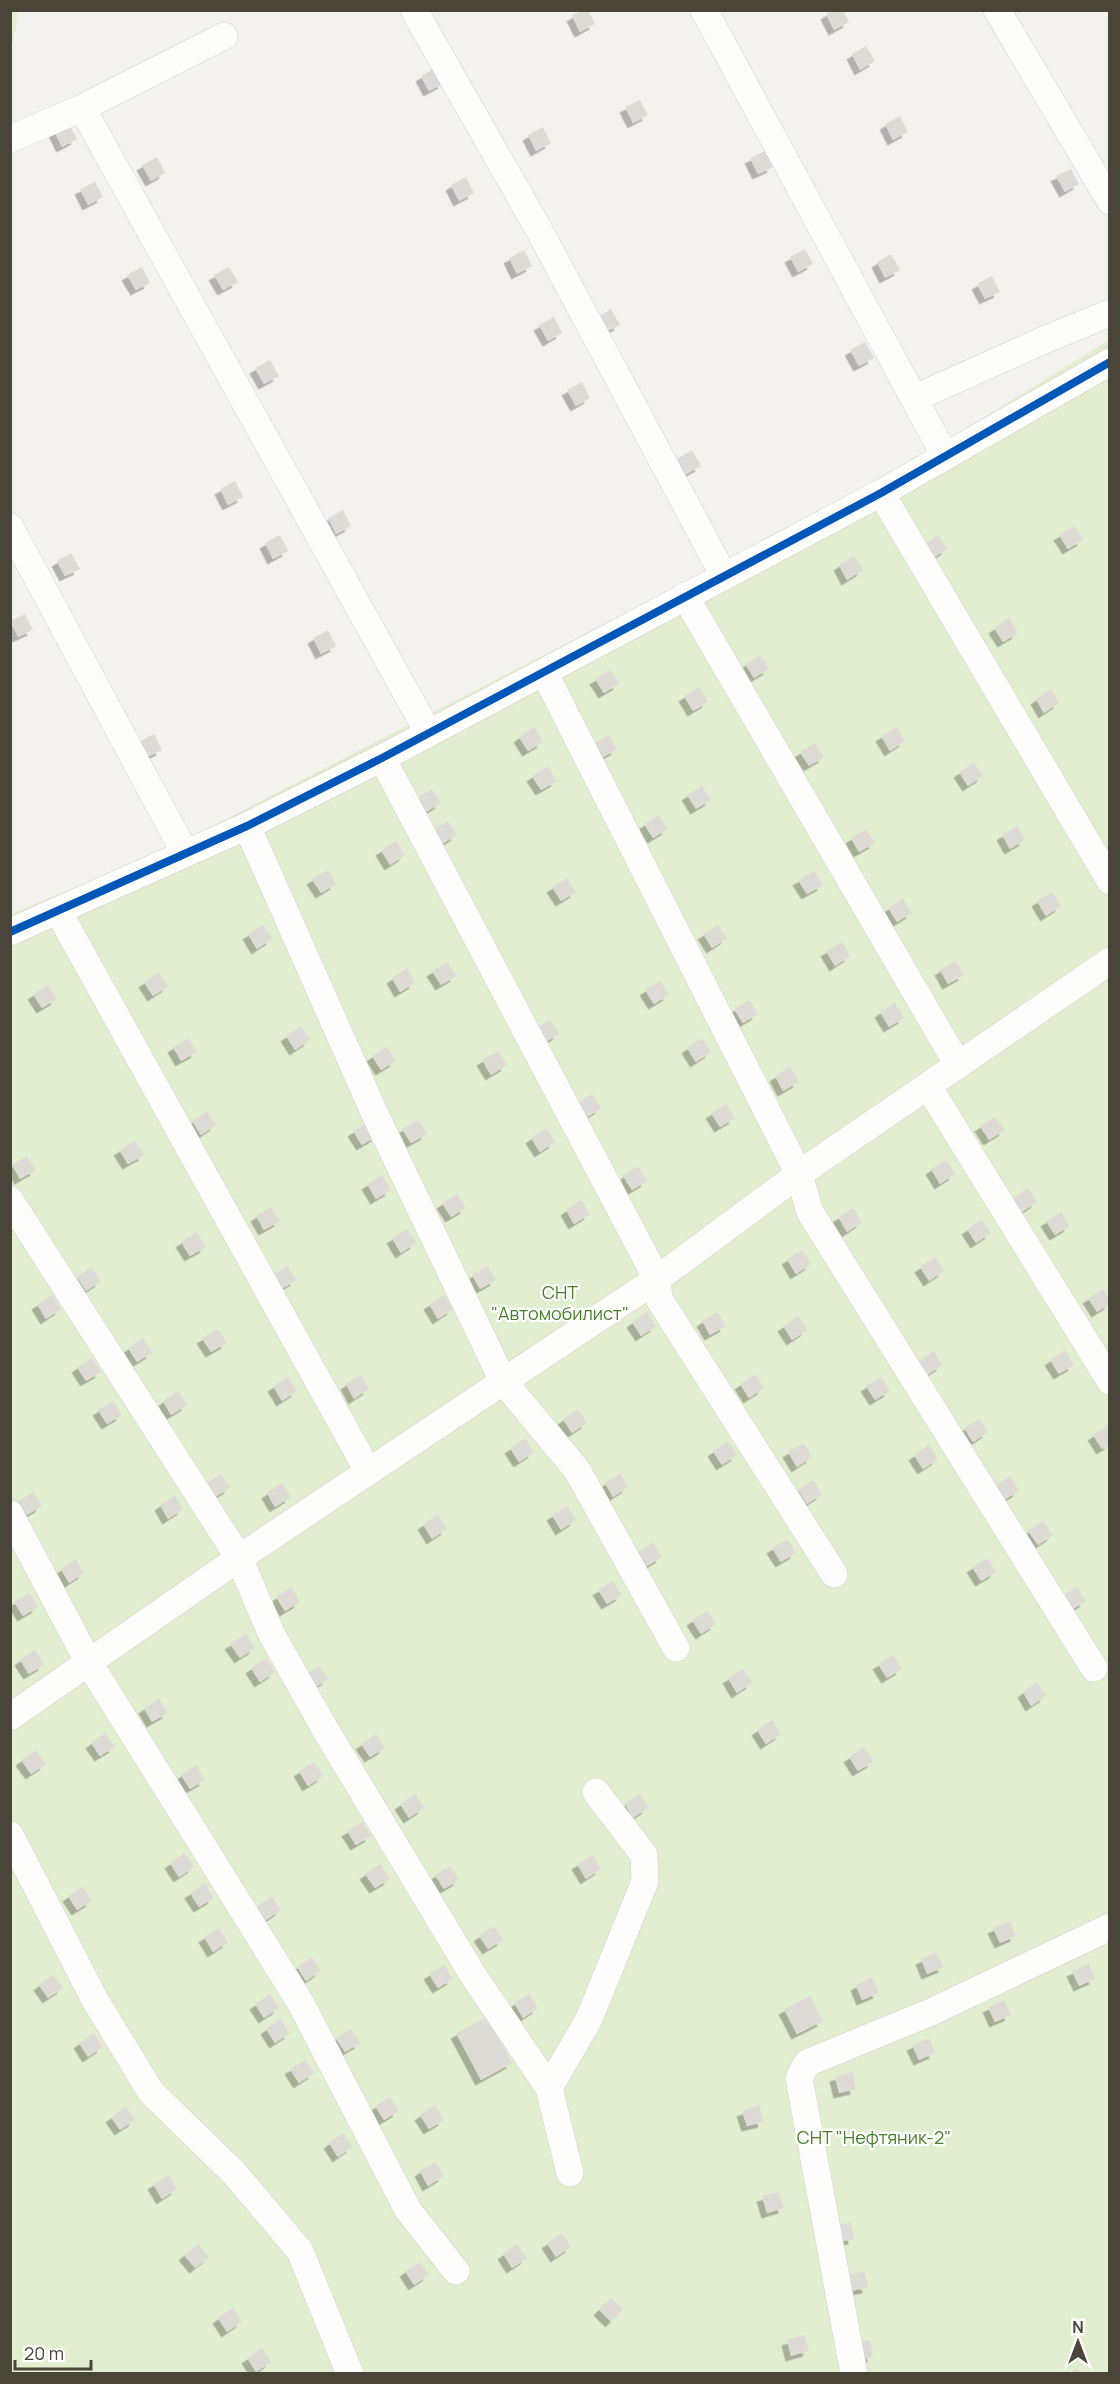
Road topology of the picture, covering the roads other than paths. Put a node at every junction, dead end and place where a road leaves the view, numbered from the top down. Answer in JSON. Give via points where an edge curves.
{"nodes":[{"id":1,"x":414,"y":10,"type":"edge"},
{"id":2,"x":704,"y":10,"type":"edge"},
{"id":3,"x":997,"y":10,"type":"edge"},
{"id":4,"x":224,"y":36,"type":"dead end"},
{"id":5,"x":82,"y":108,"type":"junction"},
{"id":6,"x":10,"y":139,"type":"edge"},
{"id":7,"x":1110,"y":201,"type":"edge"},
{"id":8,"x":1110,"y":313,"type":"edge"},
{"id":9,"x":1106,"y":374,"type":"edge"},
{"id":10,"x":915,"y":399,"type":"junction"},
{"id":11,"x":945,"y":456,"type":"junction"},
{"id":12,"x":881,"y":493,"type":"junction"},
{"id":13,"x":10,"y":527,"type":"edge"},
{"id":14,"x":724,"y":576,"type":"junction"},
{"id":15,"x":685,"y":596,"type":"junction"},
{"id":16,"x":544,"y":672,"type":"junction"},
{"id":17,"x":428,"y":732,"type":"junction"},
{"id":18,"x":382,"y":758,"type":"junction"},
{"id":19,"x":247,"y":826,"type":"junction"},
{"id":20,"x":185,"y":853,"type":"junction"},
{"id":21,"x":1110,"y":881,"type":"edge"},
{"id":22,"x":58,"y":911,"type":"junction"},
{"id":23,"x":10,"y":932,"type":"edge"},
{"id":24,"x":1110,"y":961,"type":"edge"},
{"id":25,"x":957,"y":1065,"type":"junction"},
{"id":26,"x":928,"y":1086,"type":"junction"},
{"id":27,"x":799,"y":1174,"type":"junction"},
{"id":28,"x":10,"y":1200,"type":"edge"},
{"id":29,"x":657,"y":1279,"type":"junction"},
{"id":30,"x":503,"y":1381,"type":"junction"},
{"id":31,"x":1110,"y":1382,"type":"edge"},
{"id":32,"x":368,"y":1471,"type":"junction"},
{"id":33,"x":10,"y":1514,"type":"edge"},
{"id":34,"x":239,"y":1558,"type":"junction"},
{"id":35,"x":834,"y":1574,"type":"dead end"},
{"id":36,"x":676,"y":1647,"type":"dead end"},
{"id":37,"x":89,"y":1663,"type":"junction"},
{"id":38,"x":1094,"y":1668,"type":"dead end"},
{"id":39,"x":10,"y":1718,"type":"edge"},
{"id":40,"x":596,"y":1792,"type":"dead end"},
{"id":41,"x":10,"y":1836,"type":"edge"},
{"id":42,"x":1110,"y":1927,"type":"edge"},
{"id":43,"x":549,"y":2088,"type":"junction"},
{"id":44,"x":570,"y":2173,"type":"dead end"},
{"id":45,"x":456,"y":2271,"type":"dead end"},
{"id":46,"x":350,"y":2373,"type":"edge"},
{"id":47,"x":854,"y":2373,"type":"edge"}],
"edges":[{"from":1,"to":14,"type":"street","via":[[539,230]]},
{"from":2,"to":10,"type":"street"},
{"from":3,"to":7,"type":"street"},
{"from":4,"to":5,"type":"street"},
{"from":5,"to":6,"type":"street"},
{"from":5,"to":17,"type":"street"},
{"from":8,"to":10,"type":"street"},
{"from":9,"to":11,"type":"street"},
{"from":10,"to":11,"type":"street"},
{"from":11,"to":12,"type":"street"},
{"from":12,"to":14,"type":"street"},
{"from":12,"to":21,"type":"street"},
{"from":13,"to":20,"type":"street"},
{"from":14,"to":15,"type":"street"},
{"from":15,"to":16,"type":"street"},
{"from":15,"to":25,"type":"street"},
{"from":16,"to":17,"type":"street"},
{"from":16,"to":27,"type":"street"},
{"from":17,"to":18,"type":"street"},
{"from":18,"to":19,"type":"street"},
{"from":18,"to":29,"type":"street"},
{"from":19,"to":20,"type":"street"},
{"from":19,"to":30,"type":"street","via":[[374,1112]]},
{"from":20,"to":22,"type":"street"},
{"from":22,"to":23,"type":"street"},
{"from":22,"to":32,"type":"street"},
{"from":24,"to":25,"type":"street"},
{"from":25,"to":26,"type":"street"},
{"from":26,"to":27,"type":"street"},
{"from":26,"to":31,"type":"street"},
{"from":27,"to":29,"type":"street"},
{"from":27,"to":38,"type":"street","via":[[810,1212]]},
{"from":28,"to":34,"type":"street"},
{"from":29,"to":30,"type":"street"},
{"from":29,"to":35,"type":"street","via":[[659,1299]]},
{"from":30,"to":32,"type":"street"},
{"from":30,"to":36,"type":"street","via":[[577,1470]]},
{"from":32,"to":34,"type":"street"},
{"from":33,"to":37,"type":"street"},
{"from":34,"to":37,"type":"street"},
{"from":34,"to":43,"type":"street","via":[[271,1633],[325,1729],[473,1975]]},
{"from":37,"to":39,"type":"street"},
{"from":37,"to":45,"type":"street","via":[[300,2002],[408,2210]]},
{"from":40,"to":43,"type":"street","via":[[645,1855],[645,1881],[589,2019]]},
{"from":41,"to":46,"type":"street","via":[[94,2000],[152,2092],[235,2175],[300,2251]]},
{"from":42,"to":47,"type":"street","via":[[931,2012],[807,2063],[799,2078]]},
{"from":43,"to":44,"type":"street"}]}
